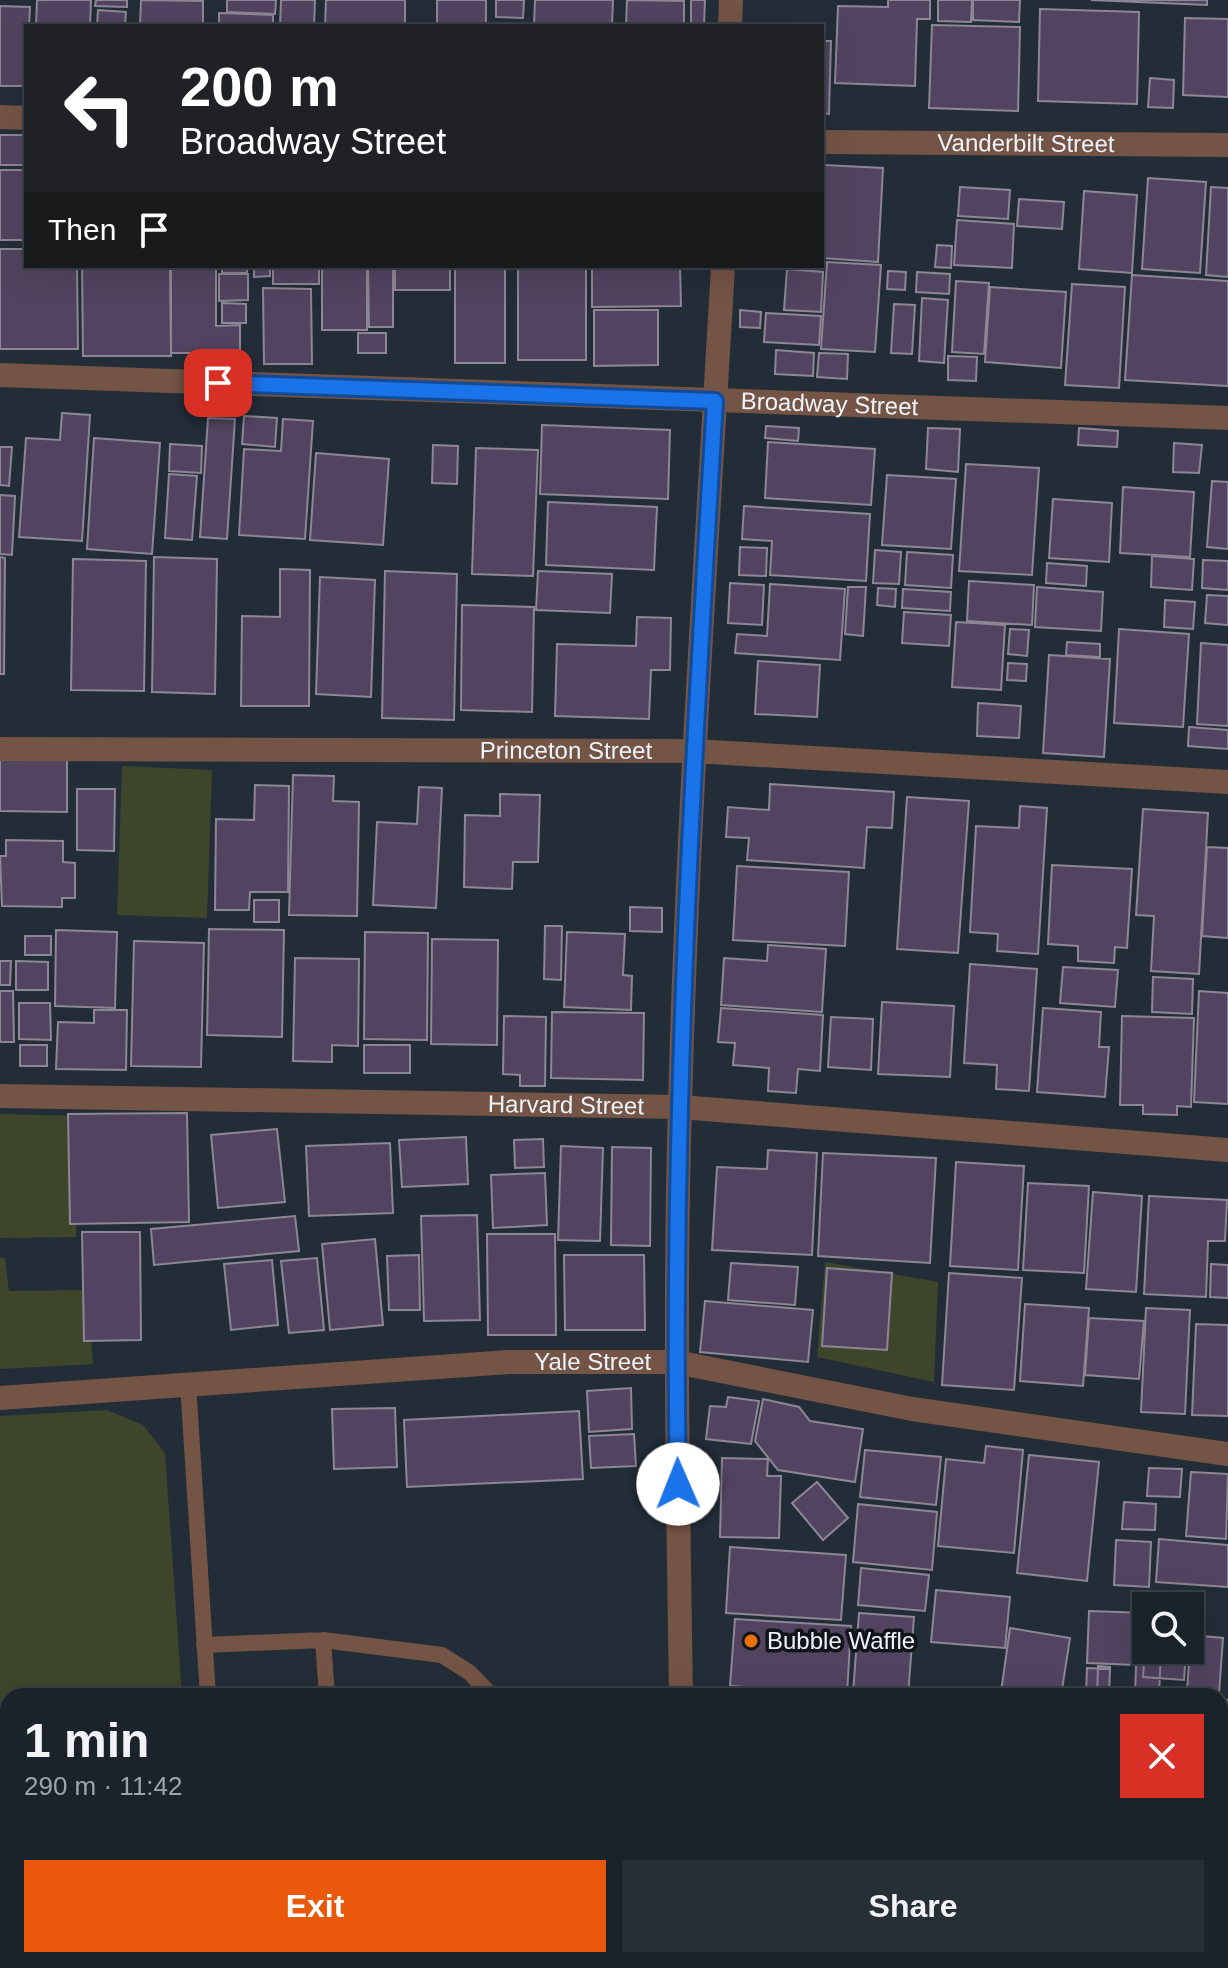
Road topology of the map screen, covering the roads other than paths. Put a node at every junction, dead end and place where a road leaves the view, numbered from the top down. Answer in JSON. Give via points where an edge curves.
{"nodes":[{"id":1,"x":731,"y":0,"type":"edge"},
{"id":2,"x":730,"y":24,"type":"edge"},
{"id":3,"x":0,"y":117,"type":"edge"},
{"id":4,"x":24,"y":118,"type":"edge"},
{"id":5,"x":824,"y":142,"type":"edge"},
{"id":6,"x":1228,"y":145,"type":"edge"},
{"id":7,"x":723,"y":268,"type":"edge"},
{"id":8,"x":0,"y":375,"type":"edge"},
{"id":9,"x":715,"y":401,"type":"junction"},
{"id":10,"x":1228,"y":418,"type":"edge"},
{"id":11,"x":0,"y":749,"type":"edge"},
{"id":12,"x":693,"y":751,"type":"junction"},
{"id":13,"x":1228,"y":782,"type":"edge"},
{"id":14,"x":0,"y":1096,"type":"edge"},
{"id":15,"x":680,"y":1107,"type":"junction"},
{"id":16,"x":1228,"y":1150,"type":"edge"},
{"id":17,"x":676,"y":1362,"type":"junction"},
{"id":18,"x":188,"y":1384,"type":"junction"},
{"id":19,"x":0,"y":1398,"type":"edge"},
{"id":20,"x":1228,"y":1454,"type":"edge"},
{"id":21,"x":323,"y":1640,"type":"junction"},
{"id":22,"x":204,"y":1645,"type":"junction"},
{"id":23,"x":207,"y":1688,"type":"edge"},
{"id":24,"x":326,"y":1688,"type":"edge"},
{"id":25,"x":484,"y":1688,"type":"edge"},
{"id":26,"x":681,"y":1688,"type":"edge"}],
"edges":[{"from":1,"to":2,"type":"street"},
{"from":3,"to":4,"type":"street"},
{"from":5,"to":6,"type":"street","name":"Vanderbilt Street"},
{"from":7,"to":9,"type":"street"},
{"from":8,"to":9,"type":"street","name":"Broadway Street"},
{"from":9,"to":10,"type":"street","name":"Broadway Street"},
{"from":9,"to":12,"type":"street"},
{"from":11,"to":12,"type":"street","name":"Princeton Street"},
{"from":12,"to":13,"type":"street","name":"Princeton Street"},
{"from":12,"to":15,"type":"street"},
{"from":14,"to":15,"type":"street","name":"Harvard Street"},
{"from":15,"to":16,"type":"street","name":"Harvard Street"},
{"from":15,"to":17,"type":"street"},
{"from":17,"to":18,"type":"street","name":"Yale Street","via":[[509,1362]]},
{"from":17,"to":20,"type":"street","name":"Yale Street","via":[[912,1409]]},
{"from":17,"to":26,"type":"street"},
{"from":18,"to":19,"type":"street","name":"Yale Street"},
{"from":18,"to":22,"type":"lane"},
{"from":21,"to":22,"type":"lane"},
{"from":21,"to":24,"type":"lane"},
{"from":21,"to":25,"type":"lane","via":[[442,1655]]},
{"from":22,"to":23,"type":"lane"}]}
